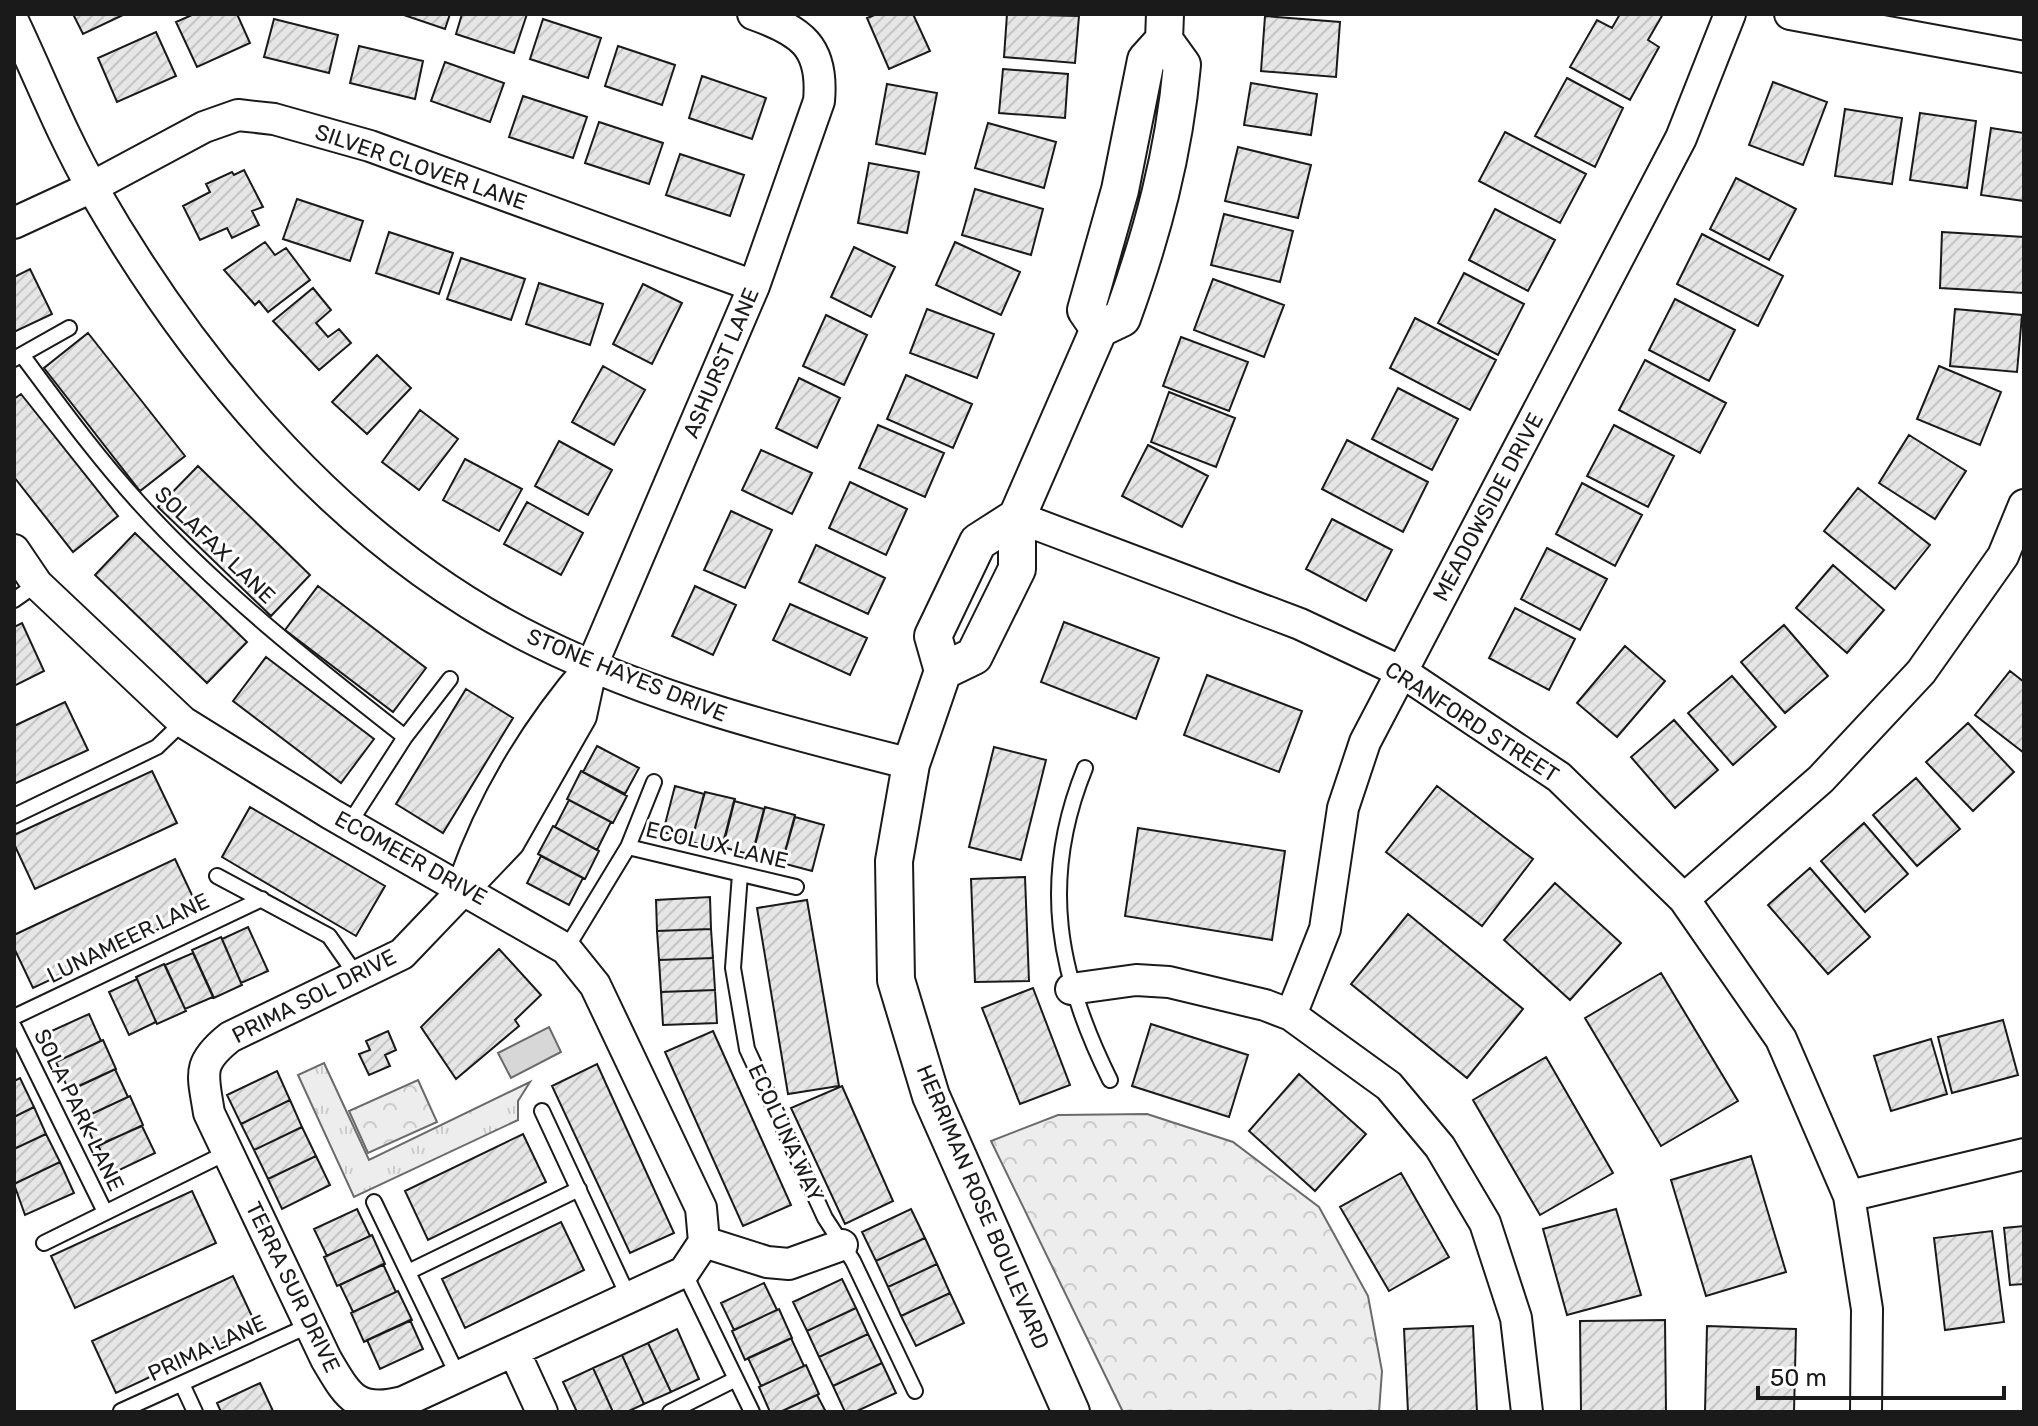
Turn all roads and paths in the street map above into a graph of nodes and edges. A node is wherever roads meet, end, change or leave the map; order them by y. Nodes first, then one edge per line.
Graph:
1 (753, 14) edge
2 (1730, 14) edge
3 (1790, 14) edge
4 (14, 23) edge
5 (1164, 27) edge
6 (2024, 57) edge
7 (92, 187) junction
8 (14, 223) edge
9 (754, 286) junction
10 (69, 328) dead end
11 (18, 357) edge
12 (2024, 505) edge
13 (1017, 517) junction
14 (14, 550) edge
15 (26, 592) edge
16 (592, 665) junction
17 (1402, 672) junction
18 (450, 679) dead end
19 (183, 722) junction
20 (405, 737) junction
21 (911, 764) junction
22 (1085, 768) dead end
23 (654, 782) dead end
24 (14, 816) edge
25 (349, 824) junction
26 (628, 847) junction
27 (740, 874) junction
28 (217, 876) dead end
29 (796, 887) dead end
30 (462, 889) junction
31 (262, 899) junction
32 (1684, 899) junction
33 (566, 949) junction
34 (357, 976) junction
35 (1071, 989) junction
36 (1291, 1015) junction
37 (14, 1017) edge
38 (14, 1027) edge
39 (202, 1069) joint
40 (1110, 1080) dead end
41 (542, 1111) dead end
42 (228, 1152) junction
43 (2024, 1154) edge
44 (579, 1189) junction
45 (1849, 1196) junction
46 (374, 1202) dead end
47 (105, 1212) junction
48 (704, 1242) junction
49 (44, 1243) dead end
50 (842, 1245) junction
51 (408, 1272) junction
52 (684, 1272) junction
53 (629, 1298) junction
54 (310, 1325) junction
55 (514, 1351) junction
56 (458, 1376) junction
57 (736, 1379) junction
58 (182, 1384) junction
59 (915, 1391) dead end
60 (372, 1410) edge
61 (1063, 1410) edge
62 (121, 1411) edge
63 (195, 1412) edge
64 (542, 1412) edge
65 (670, 1412) edge
66 (752, 1412) edge
67 (1527, 1412) edge
68 (1866, 1412) edge

1 - 9 street, ASHURST LANE
2 - 17 street, MEADOWSIDE DRIVE
3 - 6 street
4 - 7 street, STONE HAYES DRIVE
5 - 13 street
7 - 8 street
7 - 9 street, SILVER CLOVER LANE
7 - 16 street, STONE HAYES DRIVE
9 - 16 street, ASHURST LANE
10 - 11 lane
11 - 20 lane, SOLAFAX LANE
12 - 32 street
13 - 17 street, CRANFORD STREET
13 - 21 street, HERRIMAN ROSE BOULEVARD
14 - 15 street, ECOMEER DRIVE
15 - 19 street, ECOMEER DRIVE
16 - 21 street, STONE HAYES DRIVE
16 - 30 street, PRIMA SOL DRIVE
17 - 32 street, CRANFORD STREET
17 - 36 street, MEADOWSIDE DRIVE
18 - 20 lane
19 - 24 lane
19 - 25 street, ECOMEER DRIVE
20 - 25 lane
21 - 61 street, HERRIMAN ROSE BOULEVARD
22 - 35 lane
23 - 26 lane
25 - 30 street, ECOMEER DRIVE
26 - 27 lane, ECOLUX LANE
26 - 33 lane
27 - 29 lane, ECOLUX LANE
27 - 50 lane, ECOLUNA WAY
28 - 31 lane, LUNAMEER LANE
30 - 33 street, ECOMEER DRIVE
30 - 34 street, PRIMA SOL DRIVE
31 - 34 lane, LUNAMEER LANE
31 - 37 lane, LUNAMEER LANE
32 - 45 street, CRANFORD STREET
33 - 48 street, ECOMEER DRIVE
34 - 39 street, PRIMA SOL DRIVE
35 - 36 street
35 - 40 lane
36 - 67 street
38 - 47 lane, SOLA PARK LANE
39 - 42 street, TERRA SUR DRIVE
41 - 44 lane
42 - 47 lane
42 - 54 street, TERRA SUR DRIVE
43 - 45 street
44 - 51 lane
44 - 53 lane
45 - 68 street, CRANFORD STREET
46 - 51 lane
47 - 49 lane
48 - 50 street
48 - 52 street
50 - 59 lane, ECOLUNA WAY
51 - 56 lane
52 - 53 street, TERRA SUR DRIVE
52 - 57 lane
53 - 55 street, TERRA SUR DRIVE
54 - 58 lane, PRIMA LANE
54 - 60 street, TERRA SUR DRIVE
55 - 56 street, TERRA SUR DRIVE
55 - 64 street
56 - 60 street, TERRA SUR DRIVE
57 - 65 lane
57 - 66 lane
58 - 62 lane, PRIMA LANE
58 - 63 lane

